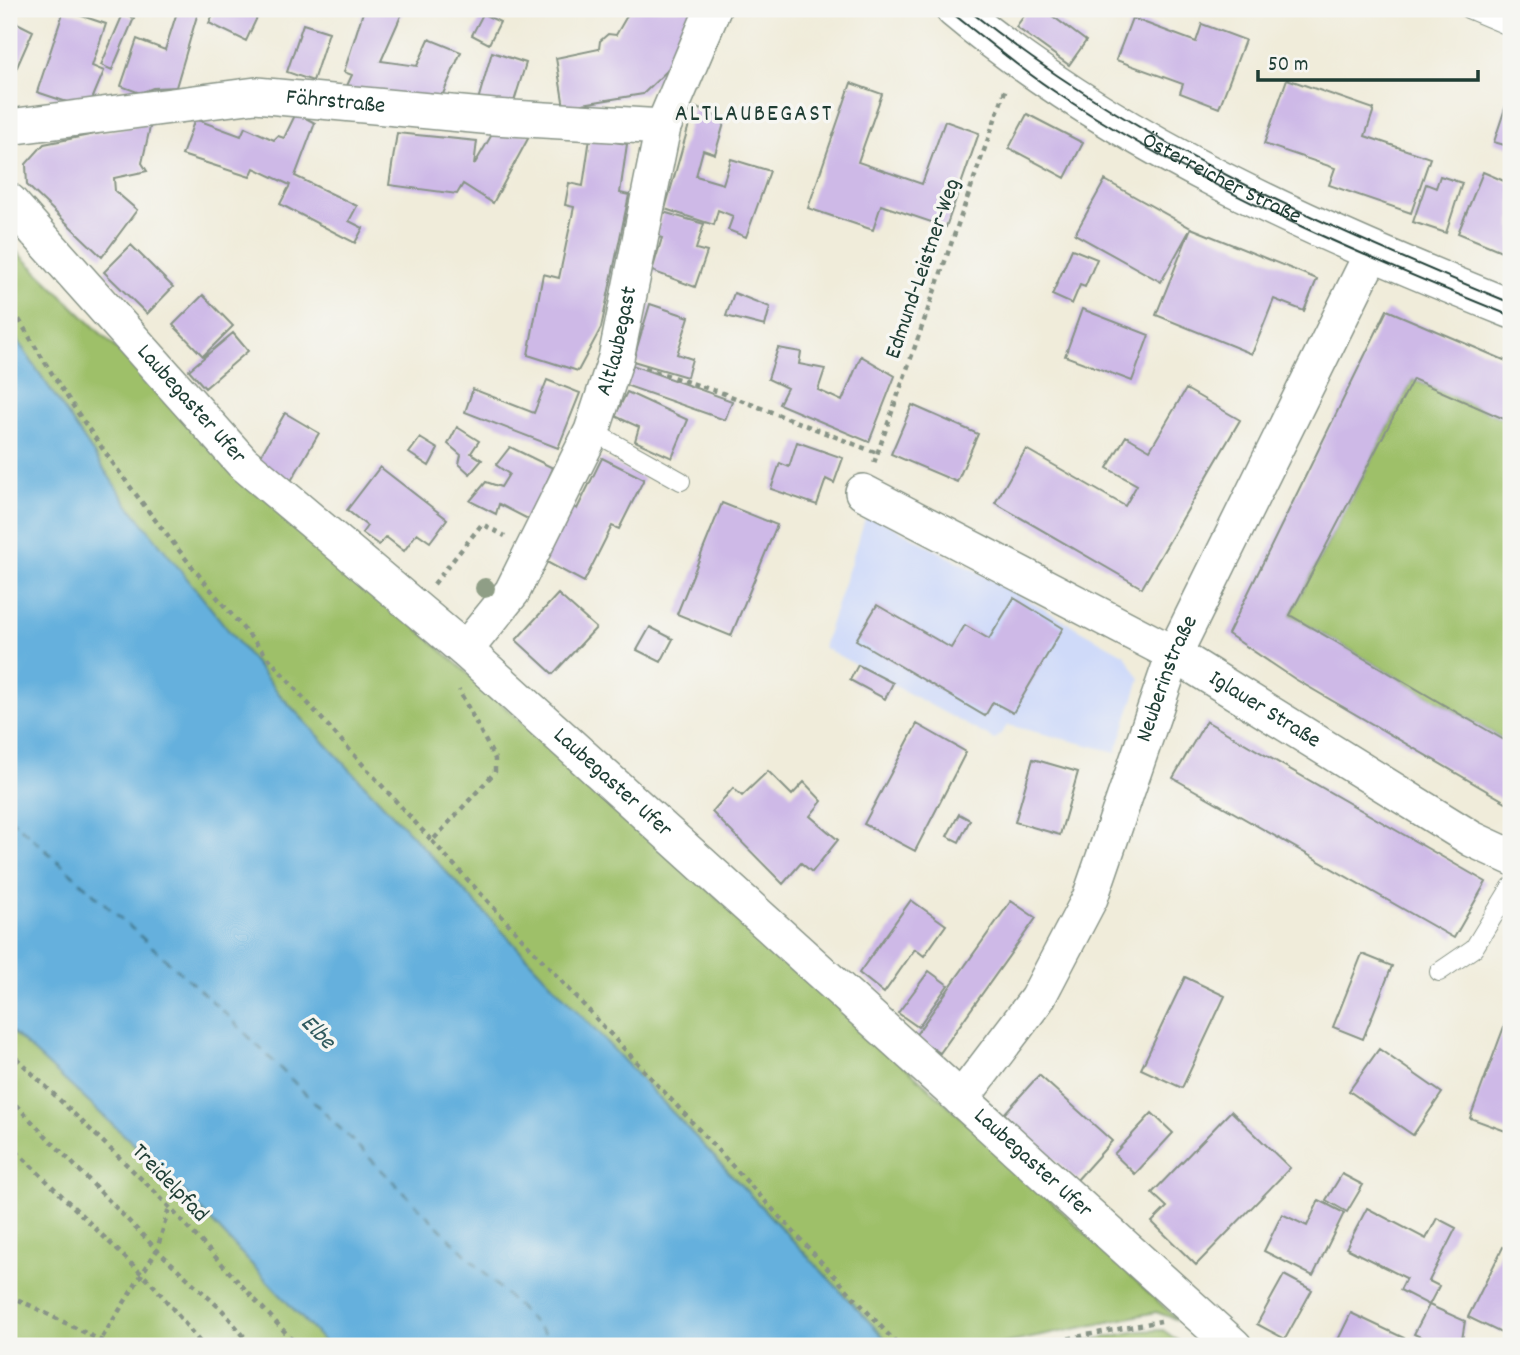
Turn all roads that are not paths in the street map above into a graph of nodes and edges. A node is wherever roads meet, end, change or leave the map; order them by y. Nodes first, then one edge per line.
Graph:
1 (713, 9) edge
2 (954, 9) edge
3 (1468, 9) edge
4 (1511, 27) edge
5 (9, 127) edge
6 (663, 127) junction
7 (9, 201) edge
8 (1372, 253) junction
9 (1511, 309) edge
10 (592, 431) junction
11 (681, 481) dead end
12 (863, 492) road end
13 (1174, 654) junction
14 (459, 664) junction
15 (1511, 857) edge
16 (1511, 887) edge
17 (1439, 972) dead end
18 (961, 1099) junction
19 (1234, 1346) edge

1 - 6 street, Altlaubegast
2 - 8 main road, Österreicher Straße
3 - 4 lane
5 - 6 street, Fährstraße
6 - 10 street, Altlaubegast
7 - 14 street, Laubegaster Ufer
8 - 9 main road, Österreicher Straße
8 - 13 street, Neuberinstraße
10 - 11 lane
10 - 14 street, Altlaubegast
12 - 13 street, Iglauer Straße
13 - 15 street, Iglauer Straße
13 - 18 street, Neuberinstraße
14 - 18 street, Laubegaster Ufer
16 - 17 lane
18 - 19 street, Laubegaster Ufer

